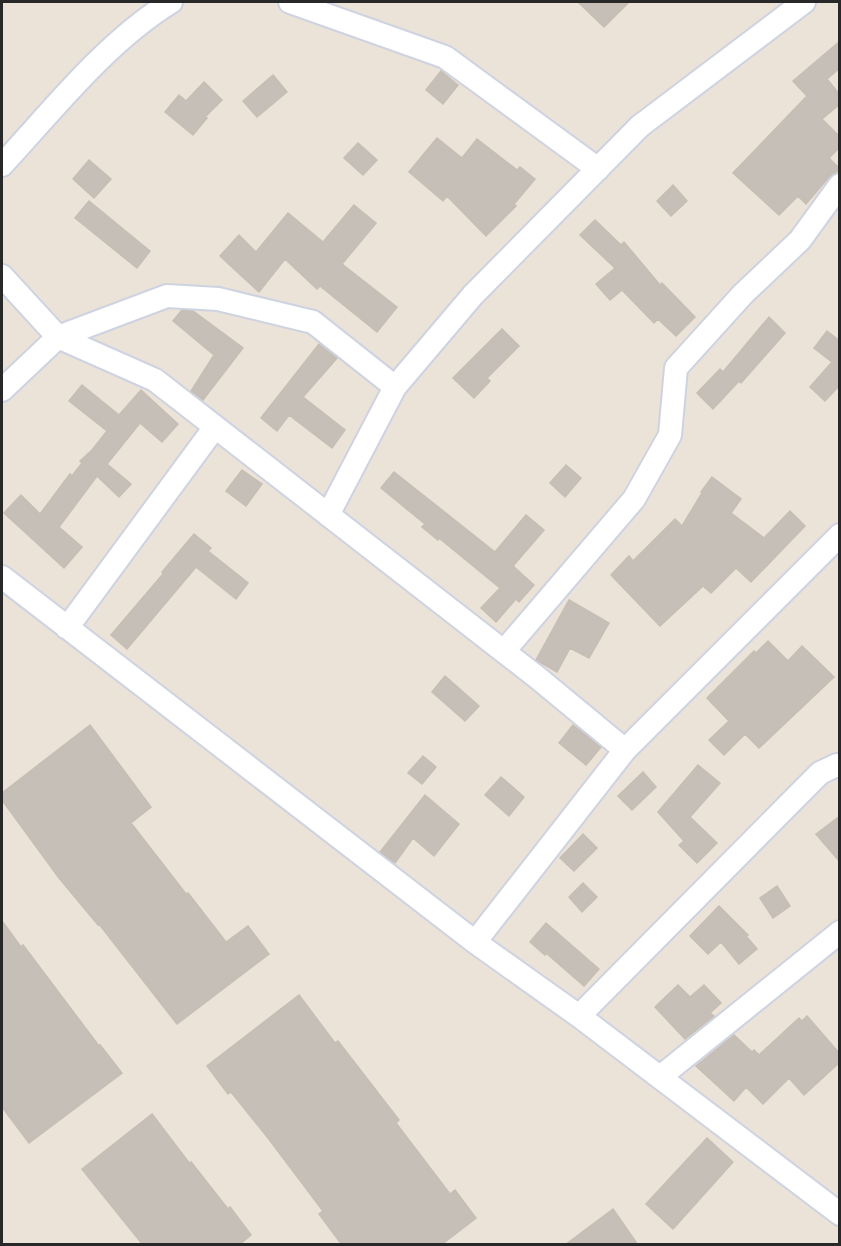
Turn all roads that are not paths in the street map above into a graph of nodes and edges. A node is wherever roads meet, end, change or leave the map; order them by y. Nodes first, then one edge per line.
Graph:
1 (171, 2) edge
2 (290, 2) edge
3 (804, 2) edge
4 (2, 165) edge
5 (598, 169) junction
6 (840, 185) edge
7 (2, 276) edge
8 (58, 337) junction
9 (395, 387) junction
10 (2, 390) edge
11 (215, 427) junction
12 (328, 515) junction
13 (840, 535) edge
14 (2, 577) edge
15 (67, 628) junction
16 (504, 651) junction
17 (625, 750) junction
18 (840, 766) edge
19 (840, 932) edge
20 (475, 942) junction
21 (579, 1016) junction
22 (660, 1077) junction
23 (840, 1214) edge

1 - 4 street
2 - 5 street
3 - 5 street
5 - 9 street
6 - 16 street
7 - 8 street
8 - 9 street
8 - 10 street
8 - 11 street
9 - 12 street
11 - 12 street
11 - 15 street
12 - 16 street
13 - 17 street
14 - 15 street
15 - 20 street
16 - 17 street
17 - 20 street
18 - 21 street
19 - 22 street
20 - 21 street
21 - 22 street
22 - 23 street

